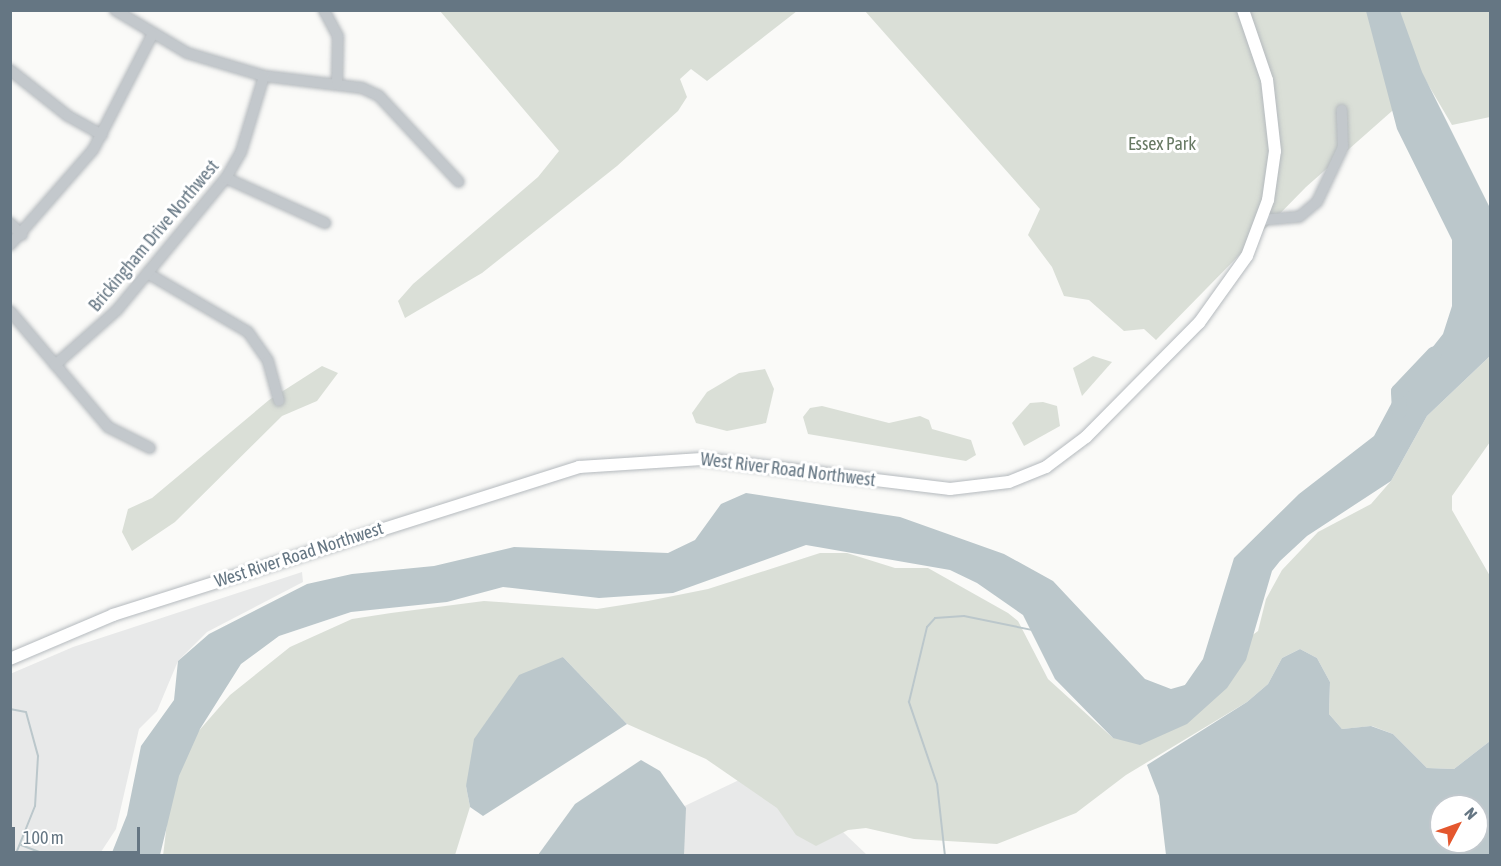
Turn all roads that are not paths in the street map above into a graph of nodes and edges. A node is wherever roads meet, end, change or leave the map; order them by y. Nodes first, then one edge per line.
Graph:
1 (115, 10) edge
2 (324, 10) edge
3 (1243, 10) edge
4 (152, 35) junction
5 (10, 70) edge
6 (264, 76) junction
7 (338, 84) junction
8 (1342, 110) dead end
9 (102, 135) junction
10 (226, 178) junction
11 (459, 182) dead end
12 (1262, 220) junction
13 (10, 223) edge
14 (325, 223) dead end
15 (22, 235) junction
16 (10, 245) edge
17 (147, 273) junction
18 (10, 311) edge
19 (55, 365) junction
20 (279, 401) dead end
21 (150, 448) dead end
22 (10, 659) edge

1 - 4 street
2 - 7 street
3 - 12 main road, West River Road Northwest
4 - 6 street
4 - 9 street
5 - 9 street
6 - 7 street
6 - 10 street, Brickingham Drive Northwest
7 - 11 street
8 - 12 street
9 - 15 street
10 - 14 street
10 - 17 street, Brickingham Drive Northwest
12 - 22 main road, West River Road Northwest
13 - 15 street
15 - 16 street
17 - 19 street, Brickingham Drive Northwest
17 - 20 street
18 - 19 street
19 - 21 street

